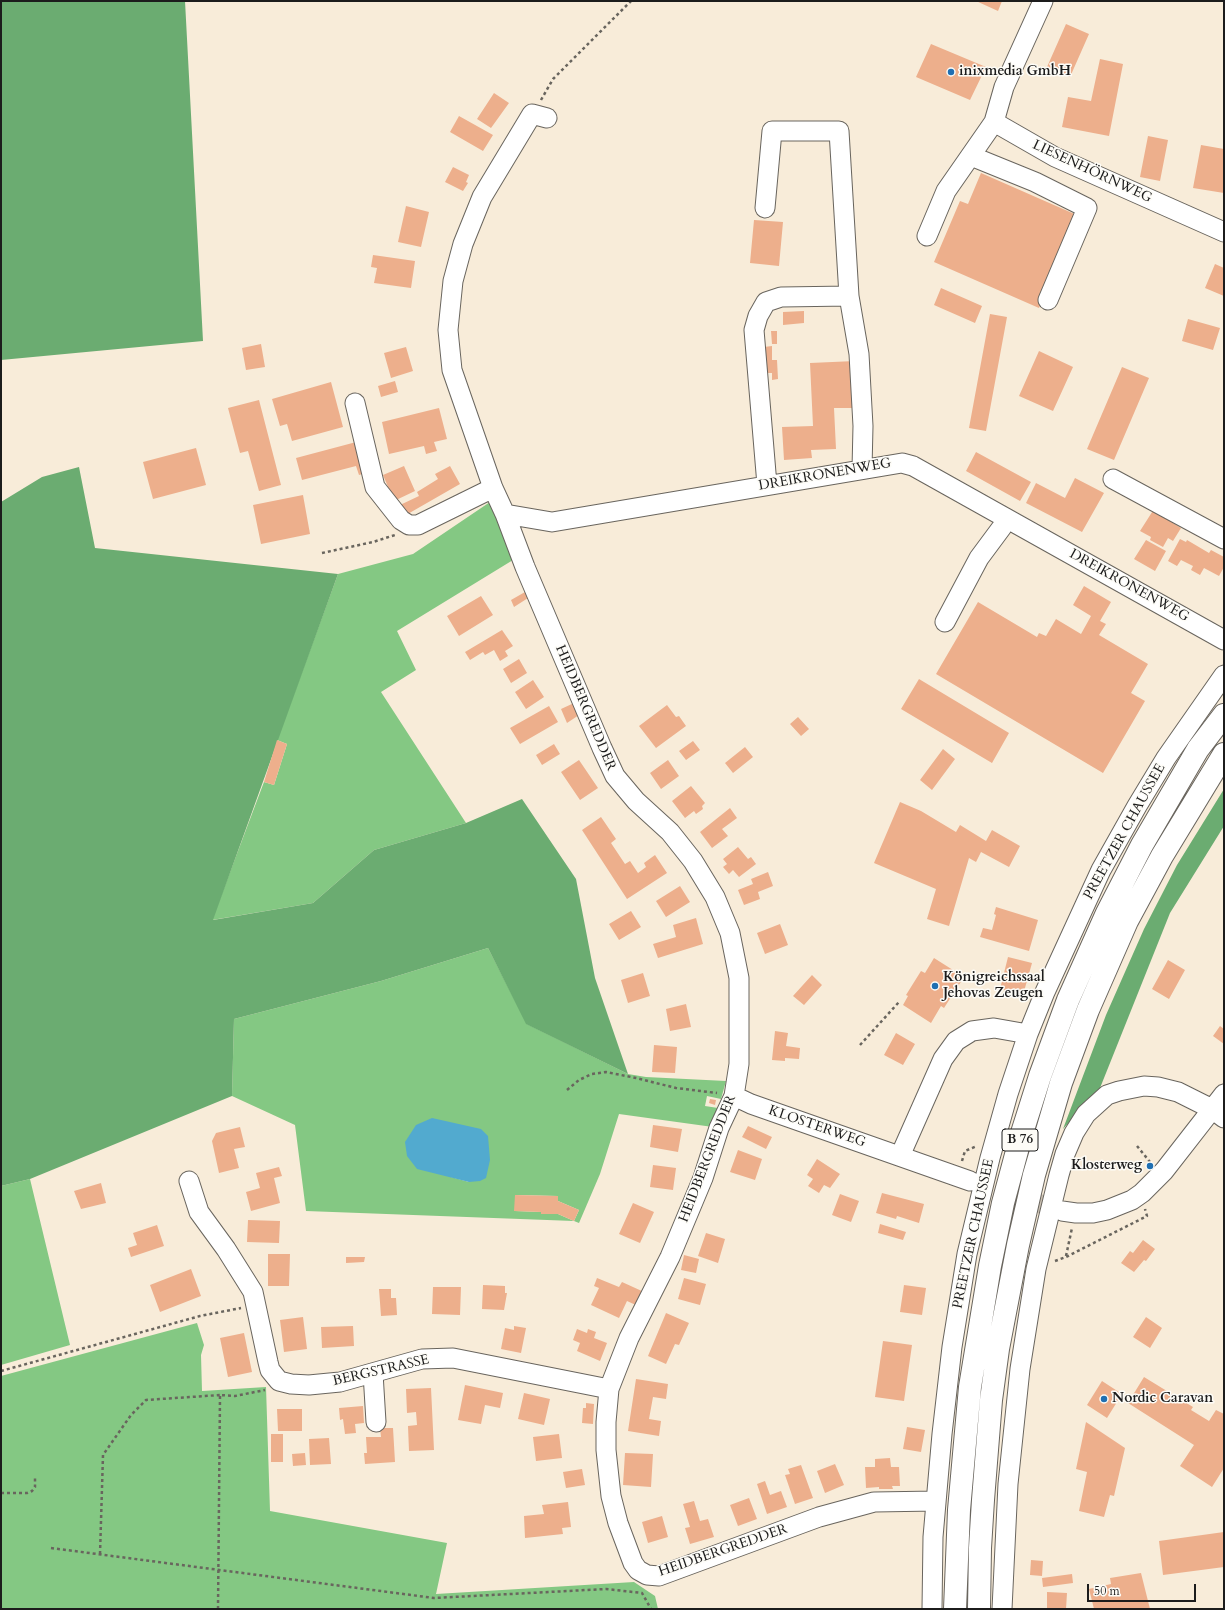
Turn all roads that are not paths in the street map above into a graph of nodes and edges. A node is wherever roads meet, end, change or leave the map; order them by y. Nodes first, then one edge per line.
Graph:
1 (1043, 1) edge
2 (539, 116) road end
3 (994, 122) junction
4 (971, 156) junction
5 (765, 208) dead end
6 (1224, 232) edge
7 (927, 236) dead end
8 (849, 296) junction
9 (1048, 300) dead end
10 (355, 403) dead end
11 (862, 469) junction
12 (1113, 479) dead end
13 (767, 485) junction
14 (493, 488) junction
15 (505, 514) junction
16 (1006, 518) junction
17 (1224, 539) edge
18 (945, 622) dead end
19 (1224, 640) edge
20 (1224, 675) edge
21 (1224, 715) edge
22 (1224, 754) edge
23 (1028, 1034) junction
24 (1224, 1094) edge
25 (734, 1096) junction
26 (1218, 1114) edge
27 (900, 1156) junction
28 (963, 1179) tunnel mouth
29 (189, 1180) dead end
30 (1069, 1212) tunnel mouth
31 (373, 1373) junction
32 (609, 1389) junction
33 (376, 1422) dead end
34 (936, 1501) junction
35 (932, 1609) edge
36 (956, 1609) edge
37 (979, 1609) edge
38 (1002, 1609) edge

1 - 3 street
2 - 14 street, HEIDBERGREDDER
3 - 4 street
3 - 6 street, LIESENHÖRNWEG
4 - 7 street
4 - 9 street
5 - 8 street
8 - 11 street
8 - 13 street
10 - 14 street
11 - 13 street, DREIKRONENWEG
11 - 16 street, DREIKRONENWEG
12 - 17 street
13 - 15 street, DREIKRONENWEG
14 - 15 street, HEIDBERGREDDER
15 - 25 street, HEIDBERGREDDER
16 - 18 street
16 - 19 street, DREIKRONENWEG
20 - 23 street, PREETZER CHAUSSEE
21 - 36 highway, PREETZER CHAUSSEE / B 76
22 - 37 highway, B 76
23 - 27 street
23 - 34 street, PREETZER CHAUSSEE
24 - 26 street
25 - 27 street, KLOSTERWEG
25 - 32 street, HEIDBERGREDDER
26 - 30 street
26 - 38 street
27 - 28 street, KLOSTERWEG
29 - 31 street, BERGSTRASSE
31 - 32 street, BERGSTRASSE
31 - 33 street
32 - 34 street, HEIDBERGREDDER
34 - 35 street, PREETZER CHAUSSEE

